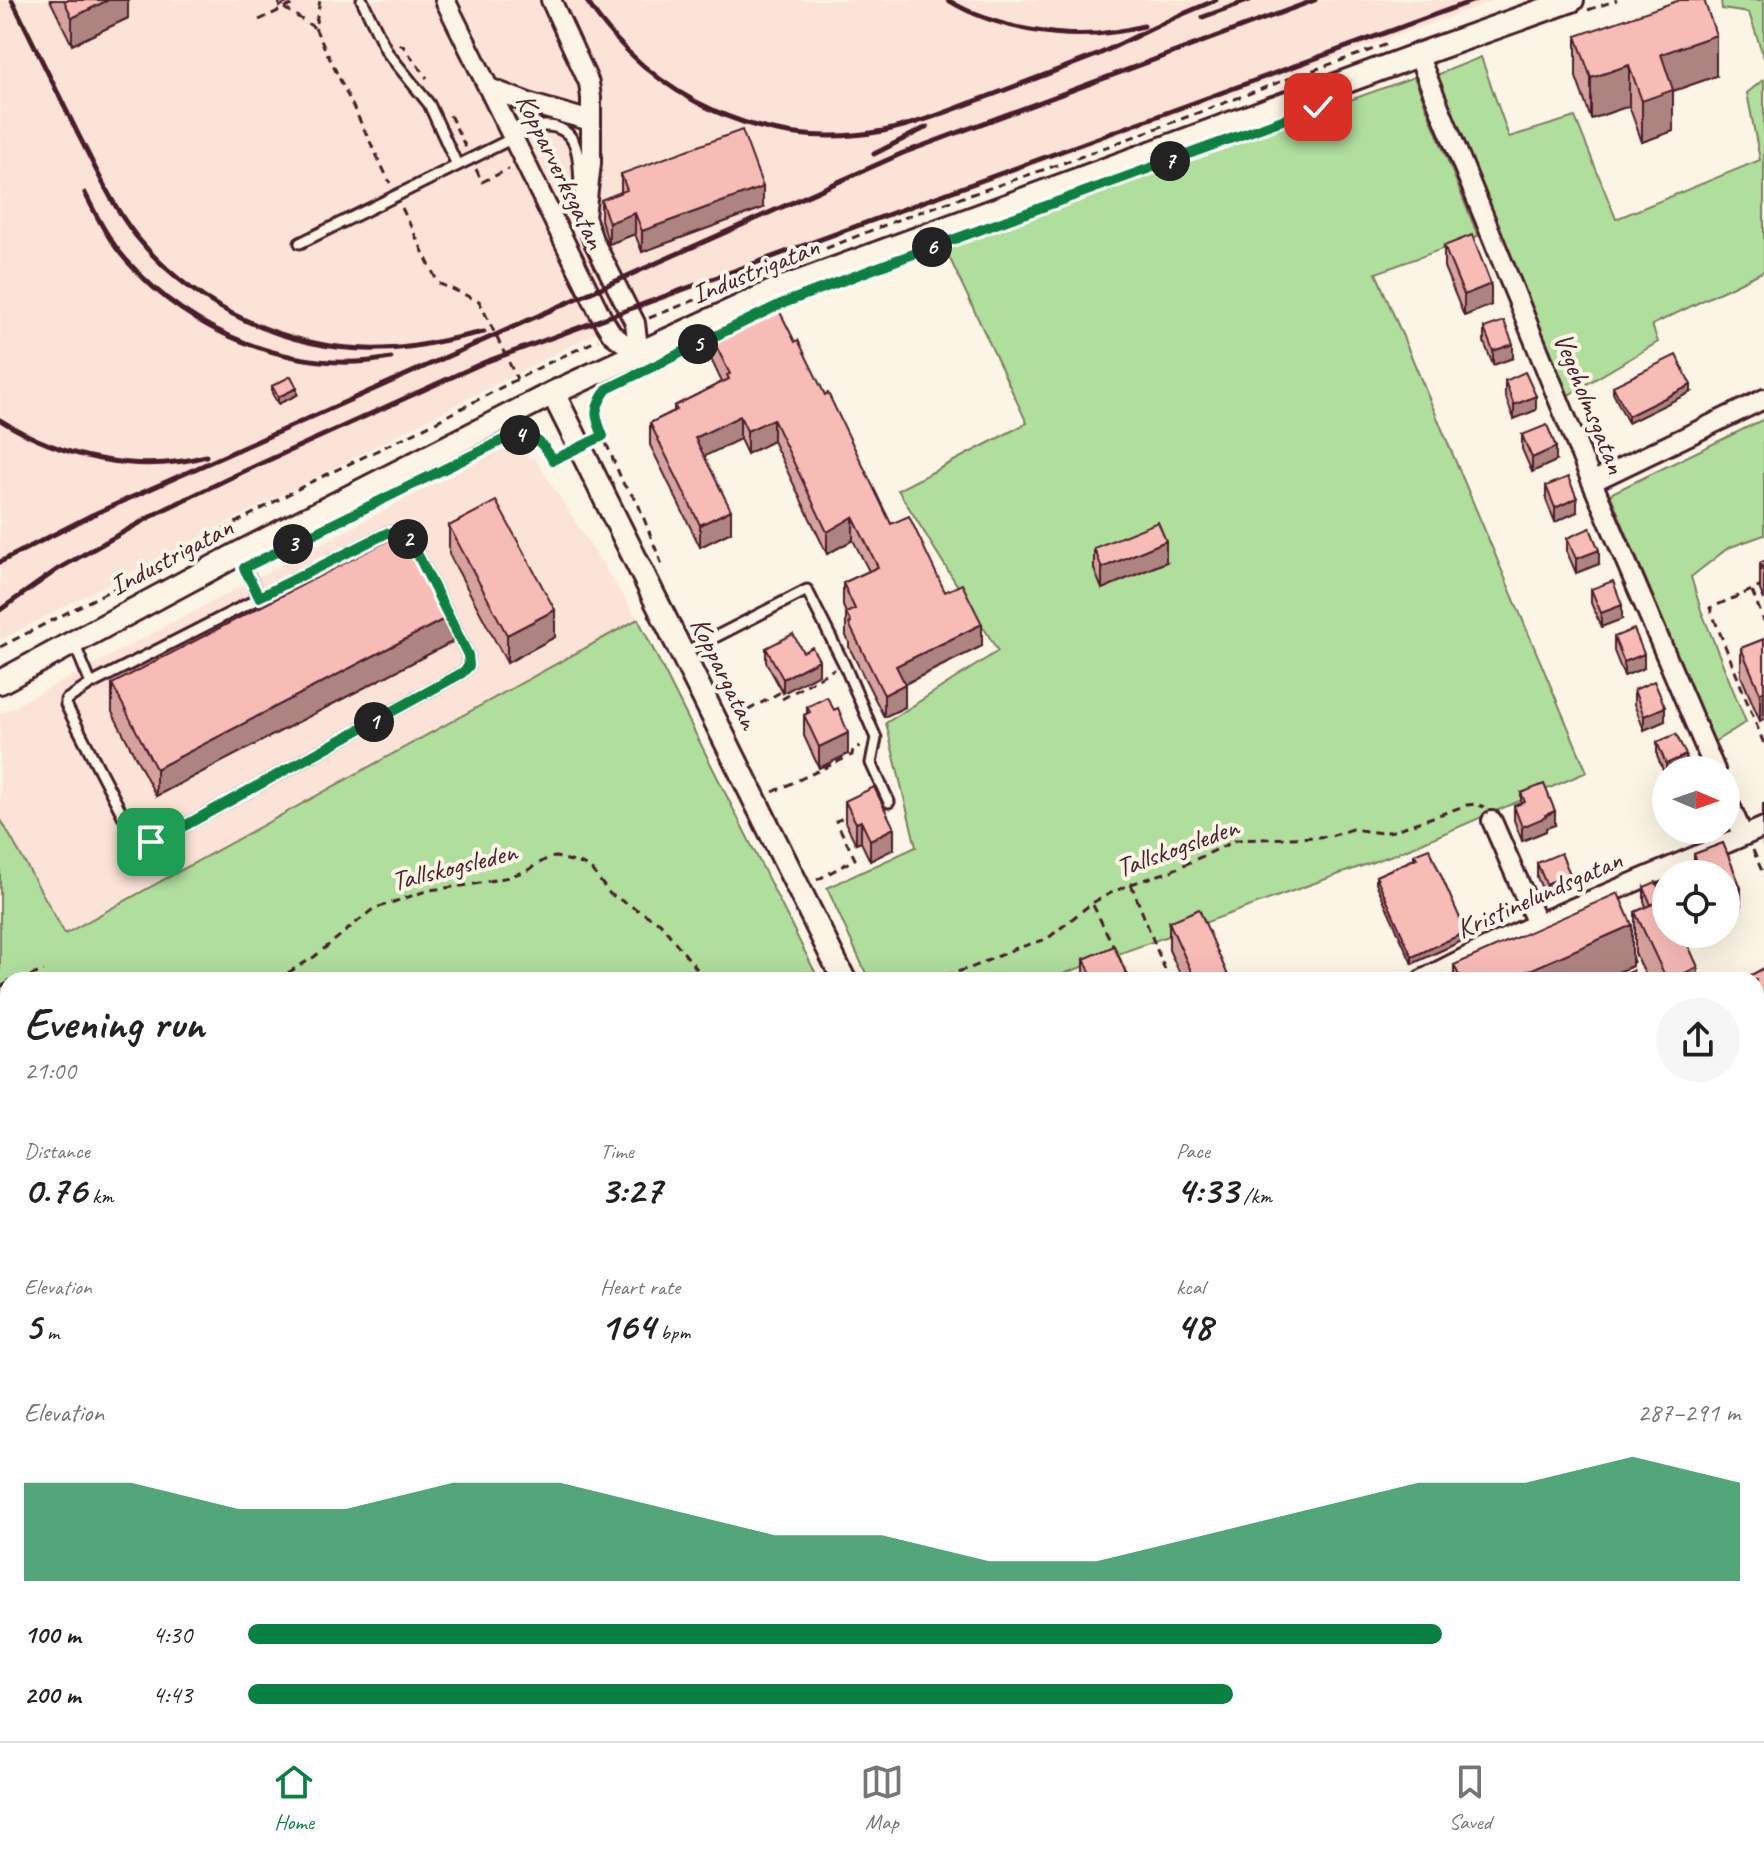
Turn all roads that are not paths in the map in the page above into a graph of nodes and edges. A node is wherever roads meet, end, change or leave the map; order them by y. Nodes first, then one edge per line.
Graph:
1 (362, 0) edge
2 (445, 0) edge
3 (551, 0) edge
4 (1579, 5) edge
5 (1418, 55) junction
6 (489, 88) junction
7 (591, 121) junction
8 (513, 138) junction
9 (457, 165) junction
10 (585, 217) junction
11 (300, 243) dead end
12 (639, 355) junction
13 (553, 393) junction
14 (1764, 399) edge
15 (1592, 482) junction
16 (238, 554) junction
17 (259, 597) junction
18 (74, 642) junction
19 (682, 654) junction
20 (0, 682) edge
21 (91, 684) junction
22 (1709, 756) edge
23 (889, 802) dead end
24 (1492, 821) road end
25 (1751, 833) edge
26 (1537, 924) junction
27 (840, 972) edge
28 (1437, 972) edge

1 - 9 lane
2 - 6 street, Kopparverksgatan
3 - 7 street
4 - 5 street, Industrigatan
5 - 12 street, Industrigatan
5 - 15 street, Vegeholmsgatan
6 - 7 street
6 - 8 street, Kopparverksgatan
7 - 10 street
8 - 9 lane
8 - 10 lane
8 - 12 street, Kopparverksgatan
9 - 11 lane
10 - 12 street
12 - 13 street, Industrigatan
13 - 16 street, Industrigatan
13 - 19 street, Koppargatan
14 - 15 street
15 - 22 street, Vegeholmsgatan
16 - 17 lane
16 - 18 street, Industrigatan
17 - 21 lane
17 - 21 lane
18 - 20 street, Industrigatan
18 - 21 lane
19 - 23 lane
19 - 27 street, Koppargatan
24 - 26 street
25 - 26 street, Kristinelundsgatan
26 - 28 street, Kristinelundsgatan

